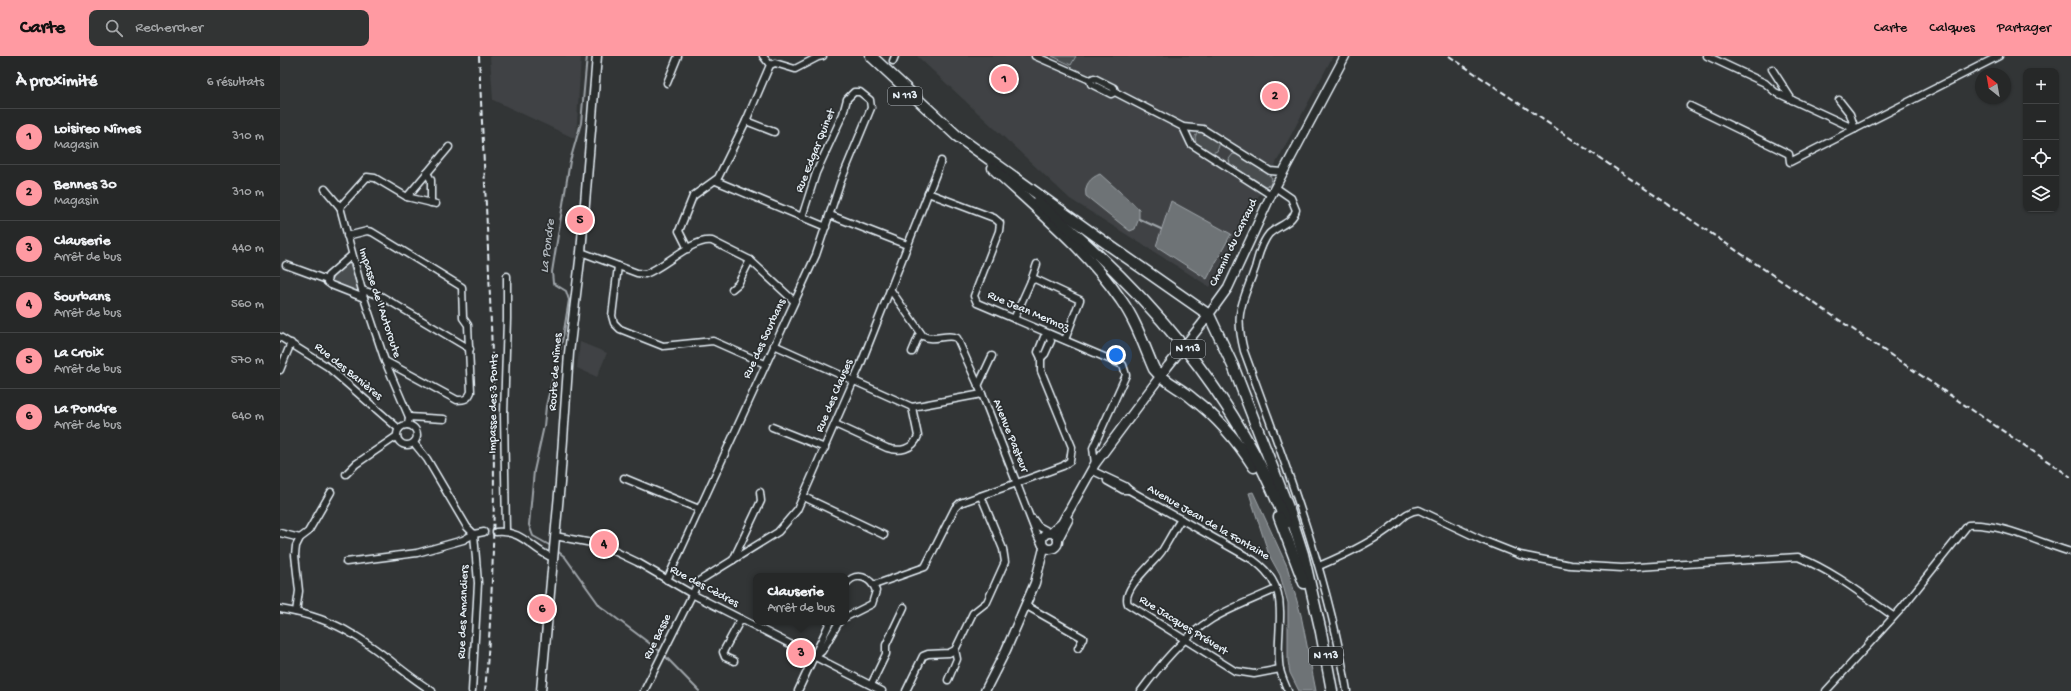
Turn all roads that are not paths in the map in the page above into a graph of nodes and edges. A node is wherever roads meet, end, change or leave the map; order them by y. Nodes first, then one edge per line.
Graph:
1 (596, 56) edge
2 (678, 56) edge
3 (763, 56) edge
4 (823, 56) edge
5 (863, 56) edge
6 (870, 56) edge
7 (1035, 56) edge
8 (1345, 56) edge
9 (1708, 56) edge
10 (1999, 56) edge
11 (770, 65) junction
12 (1772, 69) dead end
13 (667, 83) dead end
14 (1839, 100) dead end
15 (1793, 101) junction
16 (871, 103) joint
17 (1690, 106) dead end
18 (746, 121) junction
19 (1184, 127) junction
20 (1855, 129) junction
21 (951, 131) junction
22 (774, 132) dead end
23 (966, 142) junction
24 (449, 147) dead end
25 (941, 161) dead end
26 (1282, 172) junction
27 (427, 173) junction
28 (716, 181) junction
29 (1275, 187) junction
30 (325, 189) dead end
31 (928, 194) junction
32 (1271, 194) junction
33 (407, 197) junction
34 (340, 207) junction
35 (830, 215) junction
36 (802, 217) junction
37 (826, 226) junction
38 (346, 236) junction
39 (907, 244) junction
40 (688, 249) junction
41 (581, 252) junction
42 (352, 255) junction
43 (750, 260) junction
44 (1037, 264) dead end
45 (286, 265) dead end
46 (618, 266) junction
47 (506, 276) dead end
48 (327, 280) junction
49 (1031, 281) junction
50 (732, 289) dead end
51 (890, 289) junction
52 (362, 290) junction
53 (364, 298) junction
54 (794, 301) junction
55 (1209, 315) junction
56 (1014, 319) junction
57 (920, 333) junction
58 (1049, 335) junction
59 (280, 337) edge
60 (1065, 340) junction
61 (291, 343) junction
62 (774, 345) junction
63 (470, 349) junction
64 (912, 352) dead end
65 (992, 356) dead end
66 (386, 361) junction
67 (765, 364) junction
68 (280, 370) edge
69 (1160, 376) junction
70 (854, 381) junction
71 (978, 386) junction
72 (982, 394) junction
73 (912, 406) junction
74 (409, 417) junction
75 (444, 419) dead end
76 (836, 424) junction
77 (408, 425) junction
78 (772, 427) dead end
79 (398, 433) junction
80 (414, 443) junction
81 (825, 448) junction
82 (1093, 467) junction
83 (346, 474) dead end
84 (624, 478) dead end
85 (1017, 483) junction
86 (1083, 485) junction
87 (331, 492) dead end
88 (760, 492) dead end
89 (981, 496) junction
90 (804, 497) junction
91 (699, 509) junction
92 (1029, 513) junction
93 (1181, 520) junction
94 (1051, 531) junction
95 (484, 532) tunnel mouth
96 (496, 532) tunnel mouth
97 (506, 532) junction
98 (280, 533) edge
99 (474, 534) junction
100 (884, 535) dead end
101 (554, 536) junction
102 (300, 538) junction
103 (1058, 539) junction
104 (1043, 546) junction
105 (1054, 548) junction
106 (2071, 552) edge
107 (552, 558) junction
108 (734, 560) junction
109 (346, 562) dead end
110 (1319, 566) junction
111 (667, 580) junction
112 (849, 581) edge
113 (1035, 583) junction
114 (874, 585) junction
115 (1276, 589) junction
116 (692, 594) junction
117 (1025, 605) junction
118 (904, 608) dead end
119 (280, 609) edge
120 (296, 612) junction
121 (849, 615) edge
122 (1893, 616) junction
123 (741, 619) junction
124 (1319, 622) junction
125 (828, 625) edge
126 (837, 625) edge
127 (1185, 641) junction
128 (1078, 648) dead end
129 (955, 650) junction
130 (815, 657) junction
131 (734, 661) dead end
132 (1280, 669) junction
133 (948, 680) dead end
134 (870, 685) junction
135 (432, 691) edge
136 (472, 691) edge
137 (541, 691) edge
138 (644, 691) edge
139 (798, 691) edge
140 (865, 691) edge
141 (882, 691) edge
142 (906, 691) edge
143 (985, 691) edge
144 (1141, 691) edge
145 (1288, 691) edge
146 (1332, 691) edge
147 (1347, 691) edge
148 (1826, 691) edge

1 - 41 street, Route de Nîmes
2 - 13 street
3 - 11 street
4 - 11 street
5 - 21 main road, N 113
6 - 21 main road, N 113
7 - 19 street
8 - 26 street, Chemin du Carraud
9 - 15 street
10 - 20 street
11 - 18 street
12 - 15 street
14 - 20 street
15 - 20 street
16 - 35 street, Rue des Sourbans
16 - 36 street, Rue Edgar Quinet
17 - 20 street
18 - 22 street
18 - 28 street
19 - 26 street
19 - 32 street
21 - 23 main road, N 113
23 - 55 main road
23 - 69 main road
23 - 124 main road, N 113
24 - 27 street
25 - 31 street, Rue des Clauses
26 - 29 street, Chemin du Carraud
27 - 33 street
27 - 33 street
28 - 36 street
28 - 40 street
29 - 32 street, Chemin du Carraud
29 - 110 street
30 - 34 street, Impasse de l'Autoroute
31 - 39 street, Rue des Clauses
31 - 56 street, Rue Jean Mermoz
32 - 55 street, Chemin du Carraud
33 - 34 street
34 - 38 street, Impasse de l'Autoroute
35 - 37 street, Rue des Sourbans
35 - 39 street
36 - 37 street
37 - 54 street, Rue des Sourbans
38 - 42 street, Impasse de l'Autoroute
38 - 63 street
39 - 51 street, Rue des Clauses
40 - 43 street
40 - 46 street
41 - 46 street
41 - 101 street, Route de Nîmes
42 - 48 street
42 - 52 street, Impasse de l'Autoroute
43 - 50 street
43 - 54 street
44 - 49 street
45 - 48 street
46 - 67 street
47 - 97 street, Impasse des 3 Ponts
48 - 53 street
49 - 56 street
49 - 60 street
51 - 57 street
51 - 70 street, Rue des Clauses
52 - 53 street, Impasse de l'Autoroute
52 - 63 street
53 - 66 street, Impasse de l'Autoroute
54 - 62 street, Rue des Sourbans
55 - 69 street, Chemin du Carraud, bridge
55 - 124 main road
56 - 58 street, Rue Jean Mermoz
57 - 64 street
57 - 71 street
58 - 60 street, Rue Jean Mermoz
58 - 85 street
59 - 61 street, Rue des Banières
60 - 82 street, Rue Jean Mermoz
61 - 68 street
61 - 79 street, Rue des Banières
62 - 67 street, Rue des Sourbans
62 - 70 street
63 - 66 street
65 - 71 street
66 - 74 street, Impasse de l'Autoroute
67 - 91 street, Rue des Sourbans
69 - 82 street, Chemin du Carraud
69 - 124 main road
70 - 73 street
70 - 76 street, Rue des Clauses
71 - 72 street
72 - 73 street, Avenue Pasteur
72 - 85 street, Avenue Pasteur
73 - 76 street
74 - 75 street
74 - 77 street, Impasse de l'Autoroute
76 - 81 street, Rue des Clauses
77 - 79 street
77 - 80 street
78 - 81 street
79 - 80 street
79 - 83 street
80 - 99 street
81 - 90 street, Rue des Clauses
82 - 86 street, Chemin du Carraud
82 - 93 street, Avenue Jean de la Fontaine
84 - 91 street
85 - 89 street
85 - 92 street, Avenue Pasteur
86 - 94 street, Chemin du Carraud
86 - 103 street, Chemin du Carraud
87 - 102 street
88 - 108 street
89 - 114 street
89 - 129 street
90 - 100 street
90 - 108 street, Rue des Clauses
91 - 111 street, Rue des Sourbans
92 - 94 street, Avenue Pasteur
92 - 104 street, Avenue Pasteur
93 - 115 street, Avenue Jean de la Fontaine
93 - 127 street, Rue Jacques Prévert
94 - 103 street
94 - 104 street, Chemin du Carraud
95 - 99 street
96 - 97 street
97 - 107 street
98 - 102 street
99 - 109 street
99 - 136 street, Rue des Amandiers
101 - 107 street, Route de Nîmes
101 - 111 street, Rue des Cèdres
102 - 120 street
103 - 105 street, Chemin du Carraud
104 - 105 street
104 - 113 street, Chemin du Carraud
105 - 113 street, Chemin du Carraud
106 - 122 street
107 - 137 street, Route de Nîmes
108 - 116 street, Rue des Clauses
110 - 122 street
110 - 147 street
111 - 116 street, Rue des Cèdres
112 - 114 street
113 - 117 street, Chemin du Carraud
114 - 121 street
115 - 127 street
115 - 132 street, Avenue Jean de la Fontaine
116 - 123 street, Rue des Cèdres
116 - 138 street, Rue Basse
117 - 128 street
117 - 143 street, Chemin du Carraud
118 - 134 street
119 - 120 street
120 - 135 street
122 - 148 street
123 - 130 street, Rue des Cèdres
123 - 131 street
124 - 146 main road, N 113
125 - 130 street
126 - 130 street
127 - 132 street, Rue Jacques Prévert
127 - 144 street
129 - 133 street
129 - 142 street
130 - 134 street, Rue des Cèdres
130 - 139 street
132 - 145 street, Avenue Jean de la Fontaine
134 - 140 street
134 - 141 street, Rue des Cèdres

